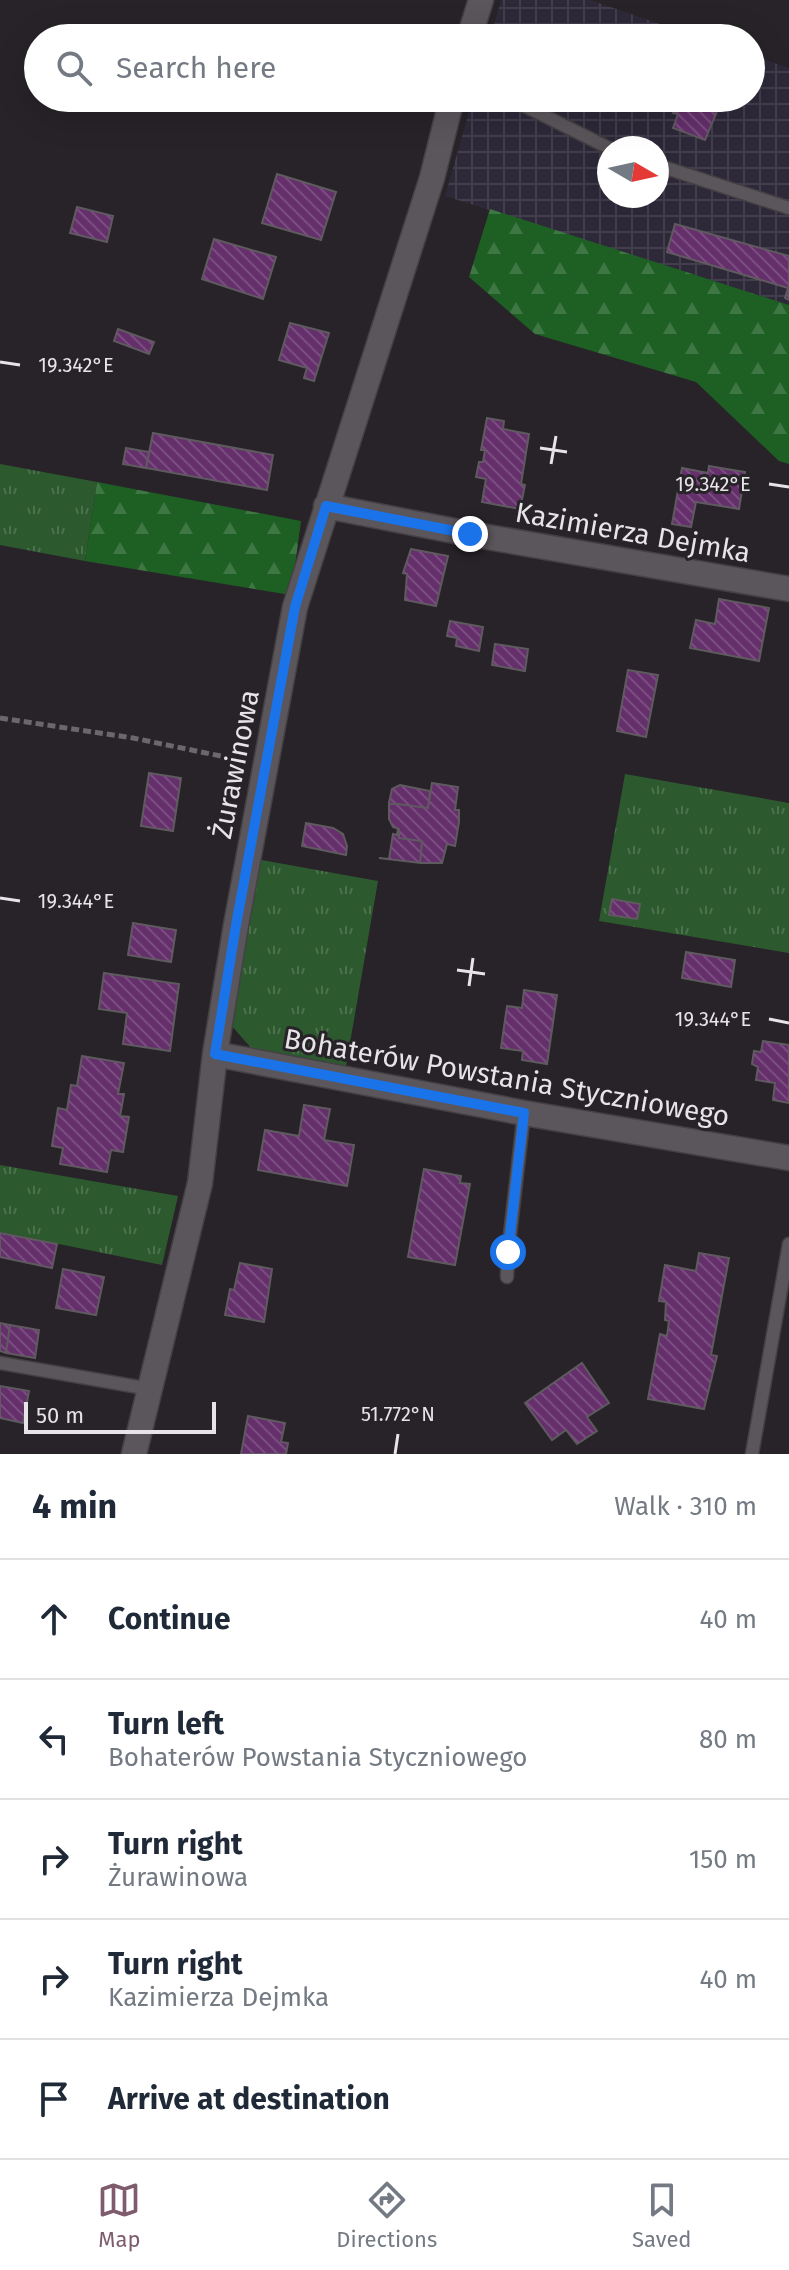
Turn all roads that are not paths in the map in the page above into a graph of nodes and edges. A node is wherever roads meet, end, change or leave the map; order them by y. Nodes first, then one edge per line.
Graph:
1 (481, 0) edge
2 (473, 24) edge
3 (448, 112) edge
4 (537, 112) edge
5 (597, 142) edge
6 (669, 169) edge
7 (789, 208) edge
8 (326, 506) junction
9 (789, 589) edge
10 (215, 1054) junction
11 (524, 1113) junction
12 (789, 1158) edge
13 (789, 1244) edge
14 (507, 1277) dead end
15 (0, 1363) edge
16 (150, 1389) junction
17 (134, 1454) edge
18 (752, 1454) edge

1 - 2 street
3 - 8 street, Żurawinowa
4 - 5 lane
6 - 7 lane
8 - 9 street, Kazimierza Dejmka
8 - 10 street, Żurawinowa
10 - 11 street, Bohaterów Powstania Styczniowego
10 - 16 street, Żurawinowa
11 - 12 street, Bohaterów Powstania Styczniowego
11 - 14 lane
13 - 18 lane
15 - 16 lane
16 - 17 street, Żurawinowa

